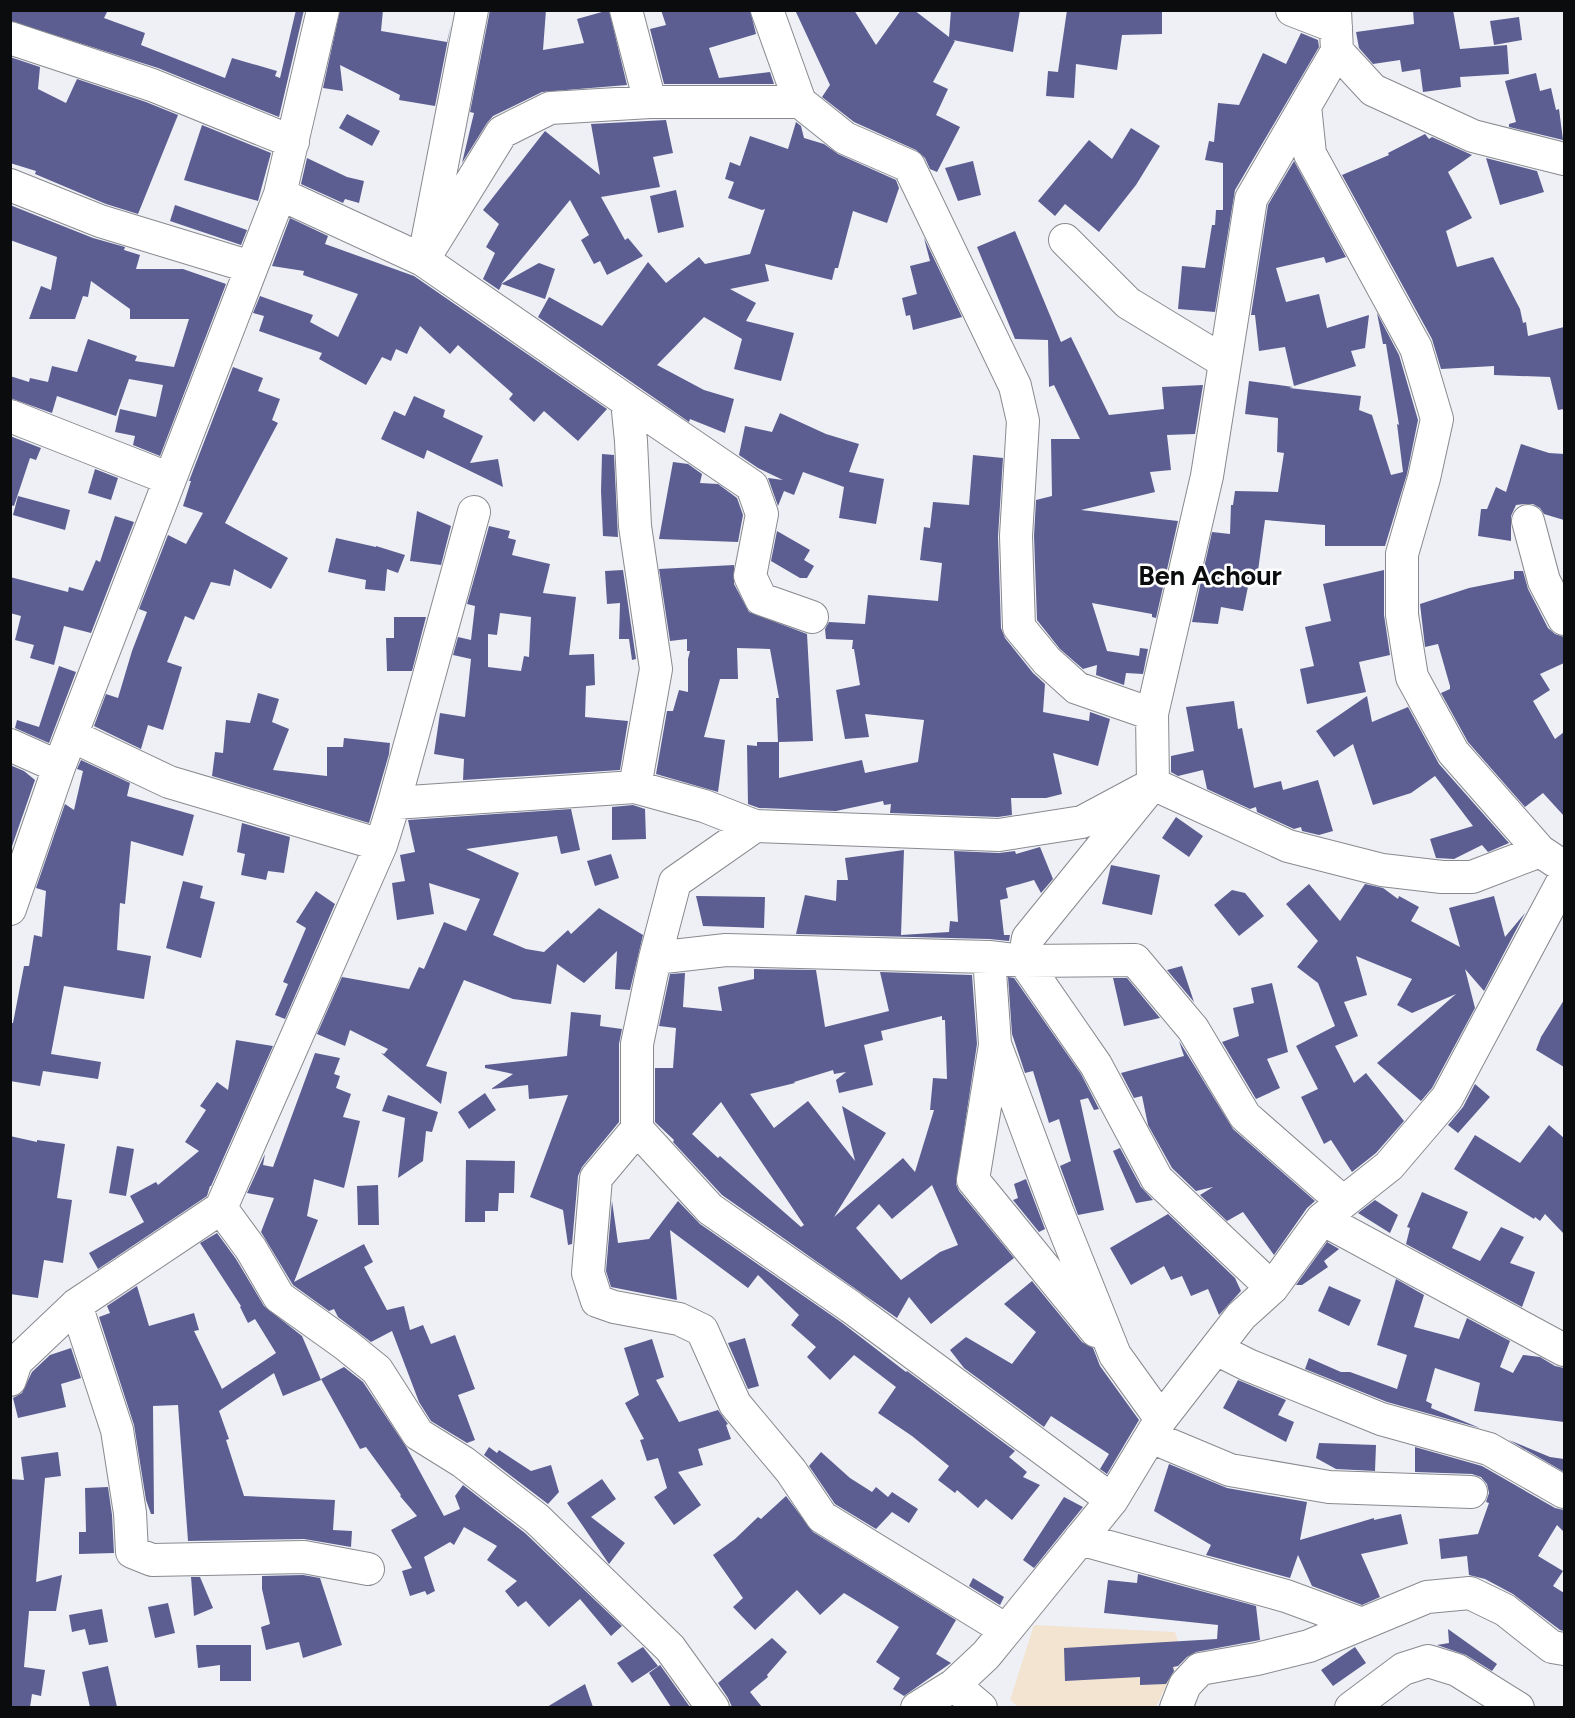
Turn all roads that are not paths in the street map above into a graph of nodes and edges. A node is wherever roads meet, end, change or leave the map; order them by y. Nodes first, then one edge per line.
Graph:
1 (323, 10) edge
2 (472, 10) edge
3 (626, 10) edge
4 (768, 10) edge
5 (1292, 10) edge
6 (1336, 29) edge
7 (10, 38) edge
8 (650, 102) junction
9 (800, 102) junction
10 (1305, 106) junction
11 (293, 142) junction
12 (1564, 159) edge
13 (10, 185) edge
14 (280, 194) junction
15 (1065, 240) dead end
16 (423, 260) junction
17 (251, 267) junction
18 (1225, 362) junction
19 (627, 401) junction
20 (10, 416) edge
21 (170, 479) junction
22 (474, 512) dead end
23 (1528, 521) dead end
24 (812, 617) dead end
25 (1564, 619) edge
26 (1152, 714) junction
27 (72, 736) junction
28 (10, 745) edge
29 (59, 767) junction
30 (1153, 784) junction
31 (635, 787) junction
32 (394, 803) junction
33 (755, 826) junction
34 (381, 845) junction
35 (1552, 859) edge
36 (1564, 879) edge
37 (10, 909) edge
38 (989, 957) junction
39 (655, 958) junction
40 (1024, 962) junction
41 (995, 1044) junction
42 (637, 1129) junction
43 (221, 1208) junction
44 (1332, 1211) junction
45 (1272, 1288) junction
46 (76, 1305) junction
47 (1216, 1349) junction
48 (1564, 1350) edge
49 (1115, 1355) junction
50 (10, 1380) edge
51 (1156, 1428) junction
52 (1471, 1492) dead end
53 (1564, 1492) edge
54 (1112, 1500) junction
55 (1080, 1539) junction
56 (368, 1569) dead end
57 (1286, 1596) junction
58 (1362, 1624) junction
59 (1006, 1630) junction
60 (1564, 1649) edge
61 (1257, 1659) junction
62 (954, 1685) junction
63 (713, 1707) edge
64 (917, 1707) edge
65 (981, 1707) edge
66 (1176, 1707) edge
67 (1351, 1707) edge
68 (1518, 1707) edge

1 - 11 street
2 - 16 street
3 - 8 street
4 - 9 street
5 - 6 street
6 - 10 street
6 - 12 street
7 - 11 street
8 - 9 street
8 - 16 street
9 - 26 street
10 - 18 street
10 - 35 street
11 - 14 street
13 - 17 street
14 - 16 street
14 - 17 street
15 - 18 street
16 - 19 street
17 - 21 street
18 - 26 street
19 - 24 street
19 - 31 street
20 - 21 street
21 - 27 street
22 - 32 street
23 - 25 street
26 - 30 street
27 - 29 street
27 - 34 street
28 - 29 street
29 - 37 street
30 - 33 street
30 - 35 street
30 - 40 street
31 - 32 street
31 - 33 street
32 - 34 street
33 - 39 street
34 - 43 street
36 - 44 street
38 - 39 street
38 - 40 street
38 - 41 street
39 - 42 street
40 - 44 street
40 - 45 street
41 - 49 street
41 - 49 street
42 - 54 street
42 - 59 street
43 - 46 street
43 - 63 street
44 - 45 street
44 - 48 street
45 - 47 street
46 - 50 street
46 - 56 street
47 - 51 street
47 - 53 street
49 - 51 street
51 - 52 street
51 - 54 street
54 - 55 street
55 - 57 street
55 - 59 street
57 - 58 street
57 - 61 street
58 - 60 street
58 - 61 street
59 - 62 street
61 - 66 street
62 - 64 street
62 - 65 street
67 - 68 street

